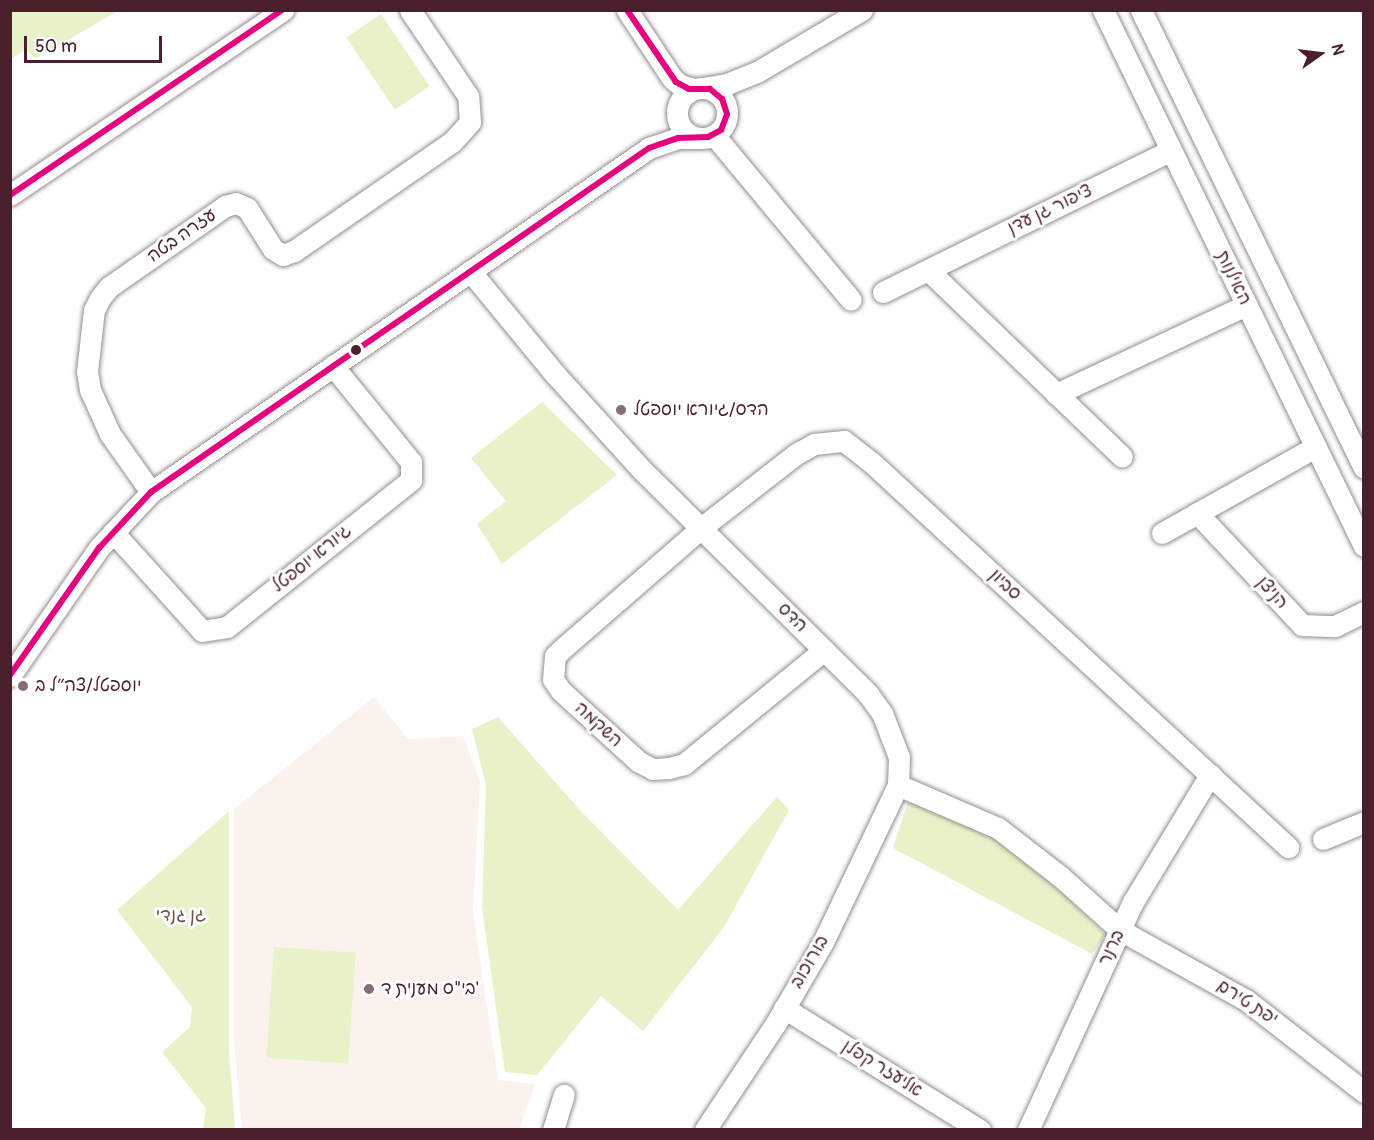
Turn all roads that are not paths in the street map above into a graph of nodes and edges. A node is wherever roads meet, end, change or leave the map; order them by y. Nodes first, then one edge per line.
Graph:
1 (283, 10) edge
2 (410, 10) edge
3 (627, 10) edge
4 (862, 10) edge
5 (1103, 10) edge
6 (1141, 10) edge
7 (757, 72) junction
8 (688, 99) junction
9 (727, 114) junction
10 (708, 136) junction
11 (649, 148) junction
12 (1171, 150) junction
13 (10, 195) edge
14 (928, 270) junction
15 (470, 271) junction
16 (882, 292) dead end
17 (851, 300) dead end
18 (1246, 305) junction
19 (333, 366) junction
20 (1056, 394) junction
21 (1315, 447) junction
22 (1122, 458) dead end
23 (1364, 468) edge
24 (151, 492) junction
25 (1197, 513) junction
26 (701, 528) junction
27 (113, 532) junction
28 (1162, 533) dead end
29 (1364, 546) edge
30 (1364, 612) edge
31 (824, 650) junction
32 (12, 675) edge
33 (1210, 775) junction
34 (898, 785) junction
35 (1364, 822) edge
36 (1323, 839) dead end
37 (1288, 847) dead end
38 (1120, 930) junction
39 (784, 1008) junction
40 (1364, 1092) edge
41 (564, 1095) dead end
42 (553, 1130) edge
43 (705, 1130) edge
44 (980, 1130) edge
45 (1029, 1130) edge

1 - 13 street
2 - 24 street, עזרה בטה
3 - 8 street
4 - 7 street
5 - 12 street, האילנות
6 - 23 street, האילנות
7 - 8 street
7 - 9 street
8 - 9 street
8 - 10 street
8 - 11 street
9 - 10 street
10 - 11 street
10 - 17 street
11 - 15 street
12 - 14 street, ציפור גן עדן
12 - 18 street, האילנות
14 - 16 street, ציפור גן עדן
14 - 20 street
15 - 19 street
15 - 26 street, הדס
18 - 20 street
18 - 21 street, האילנות
19 - 24 street
19 - 27 street, גיורא יוספטל
20 - 22 street
21 - 25 street
21 - 29 street, האילנות
24 - 27 street
25 - 28 street
25 - 30 street, הניצן
26 - 31 street, הדס
26 - 31 street, השקמה
26 - 33 street, סביון
27 - 32 street
31 - 34 street, הדס
33 - 37 street, סביון
33 - 38 street, ברנר
34 - 38 street
34 - 39 street, בורוכוב
35 - 36 street
38 - 40 street, יפת טירם
38 - 45 street, ברנר
39 - 43 street, בורוכוב
39 - 44 street, אליעזר קפלן
41 - 42 street

